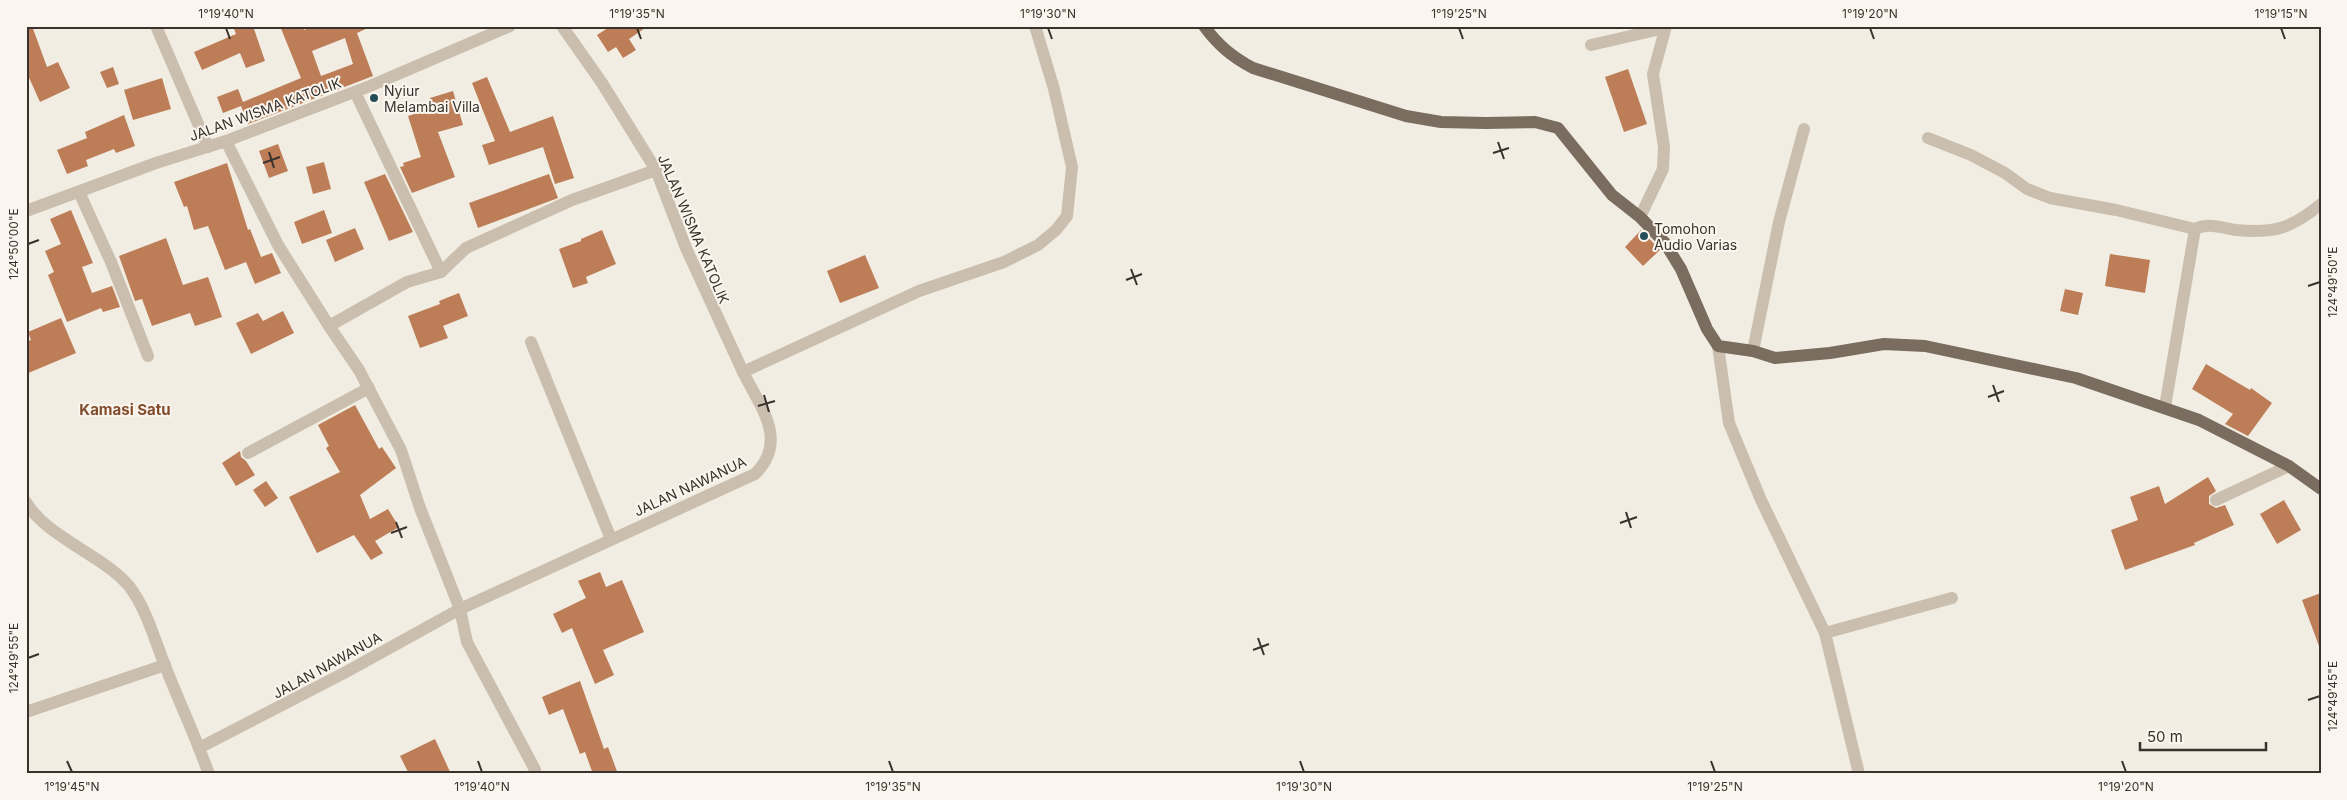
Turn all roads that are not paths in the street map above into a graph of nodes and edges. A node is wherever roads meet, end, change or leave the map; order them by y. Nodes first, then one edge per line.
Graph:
1 (156, 26) edge
2 (510, 26) edge
3 (562, 26) edge
4 (1035, 26) edge
5 (1204, 26) edge
6 (1666, 27) edge
7 (1591, 45) dead end
8 (354, 92) junction
9 (1804, 129) dead end
10 (1928, 138) dead end
11 (226, 142) junction
12 (208, 147) junction
13 (656, 170) junction
14 (79, 192) junction
15 (2321, 204) edge
16 (26, 211) edge
17 (1640, 217) junction
18 (2195, 229) junction
19 (441, 272) junction
20 (328, 326) junction
21 (532, 342) dead end
22 (1718, 346) junction
23 (1753, 352) junction
24 (148, 356) dead end
25 (743, 372) junction
26 (369, 388) junction
27 (2165, 407) junction
28 (248, 453) dead end
29 (2289, 466) junction
30 (2321, 489) edge
31 (2216, 500) dead end
32 (26, 502) edge
33 (611, 539) junction
34 (1952, 598) dead end
35 (460, 609) junction
36 (1825, 633) junction
37 (165, 665) junction
38 (26, 712) edge
39 (199, 748) junction
40 (536, 773) edge
41 (210, 774) edge
42 (1859, 774) edge

1 - 12 street
2 - 8 street, JALAN WISMA KATOLIK
3 - 13 street, JALAN WISMA KATOLIK
4 - 25 street
5 - 17 main road
6 - 7 street
6 - 17 street
8 - 11 street, JALAN WISMA KATOLIK
8 - 19 street
9 - 23 street
10 - 18 street
11 - 12 street, JALAN WISMA KATOLIK
11 - 20 street
12 - 14 street, JALAN WISMA KATOLIK
13 - 19 street
13 - 25 street, JALAN WISMA KATOLIK
14 - 16 street, JALAN WISMA KATOLIK
14 - 24 street
15 - 18 street
17 - 22 main road
18 - 27 street
19 - 20 street
20 - 26 street
21 - 33 street
22 - 23 main road
22 - 36 street
23 - 27 main road
25 - 33 street, JALAN NAWANUA
26 - 28 street
26 - 35 street
27 - 29 main road
29 - 30 main road
29 - 31 street
32 - 37 street
33 - 35 street, JALAN NAWANUA
34 - 36 street
35 - 39 street, JALAN NAWANUA
35 - 40 street
36 - 42 street
37 - 38 street
37 - 39 street
39 - 41 street

